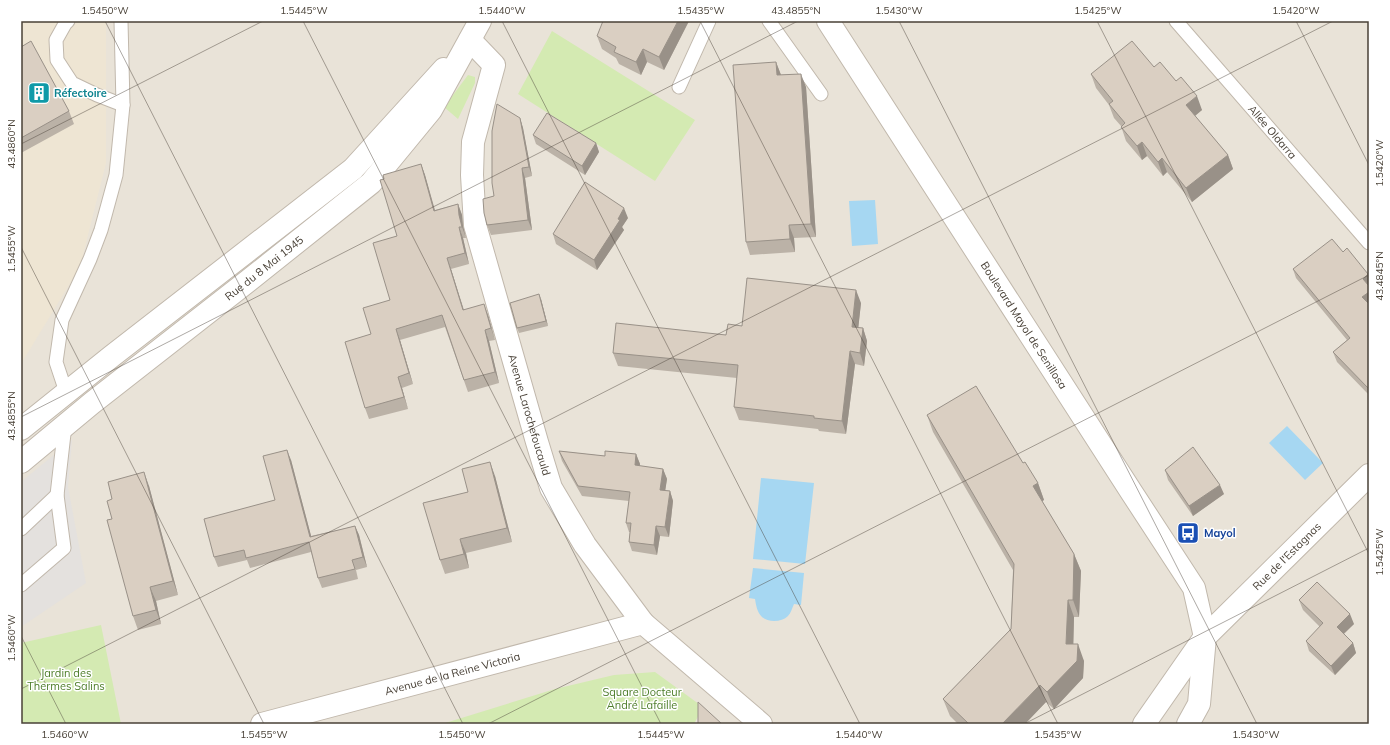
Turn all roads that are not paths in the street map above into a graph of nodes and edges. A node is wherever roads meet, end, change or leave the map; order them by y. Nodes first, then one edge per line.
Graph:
1 (68, 21) edge
2 (121, 21) edge
3 (480, 21) edge
4 (709, 21) edge
5 (769, 21) edge
6 (828, 21) edge
7 (1176, 21) edge
8 (470, 40) junction
9 (679, 87) dead end
10 (821, 94) dead end
11 (123, 105) junction
12 (1369, 243) edge
13 (66, 392) junction
14 (66, 425) junction
15 (21, 429) edge
16 (21, 462) edge
17 (1369, 475) edge
18 (57, 495) junction
19 (21, 529) edge
20 (21, 585) edge
21 (643, 623) junction
22 (1205, 637) junction
23 (262, 724) edge
24 (761, 724) edge
25 (1144, 724) edge
26 (1188, 724) edge

1 - 11 lane
2 - 11 lane
3 - 8 street, Rue du 8 Mai 1945
4 - 9 lane
5 - 10 lane
6 - 22 street, Boulevard Mayol de Senillosa
7 - 12 lane, Allée Oldarra
8 - 13 street, Rue du 8 Mai 1945
8 - 14 street, Rue du 8 Mai 1945
8 - 21 street, Avenue Larochefoucauld
11 - 13 lane
13 - 15 street, Rue du 8 Mai 1945
14 - 16 street, Rue du 8 Mai 1945
14 - 18 lane
17 - 22 street, Rue de l'Estagnas
18 - 19 lane
18 - 20 lane
21 - 23 street, Avenue de la Reine Victoria
21 - 24 street, Avenue Larochefoucauld
22 - 25 street
22 - 26 street, Boulevard Mayol de Senillosa

